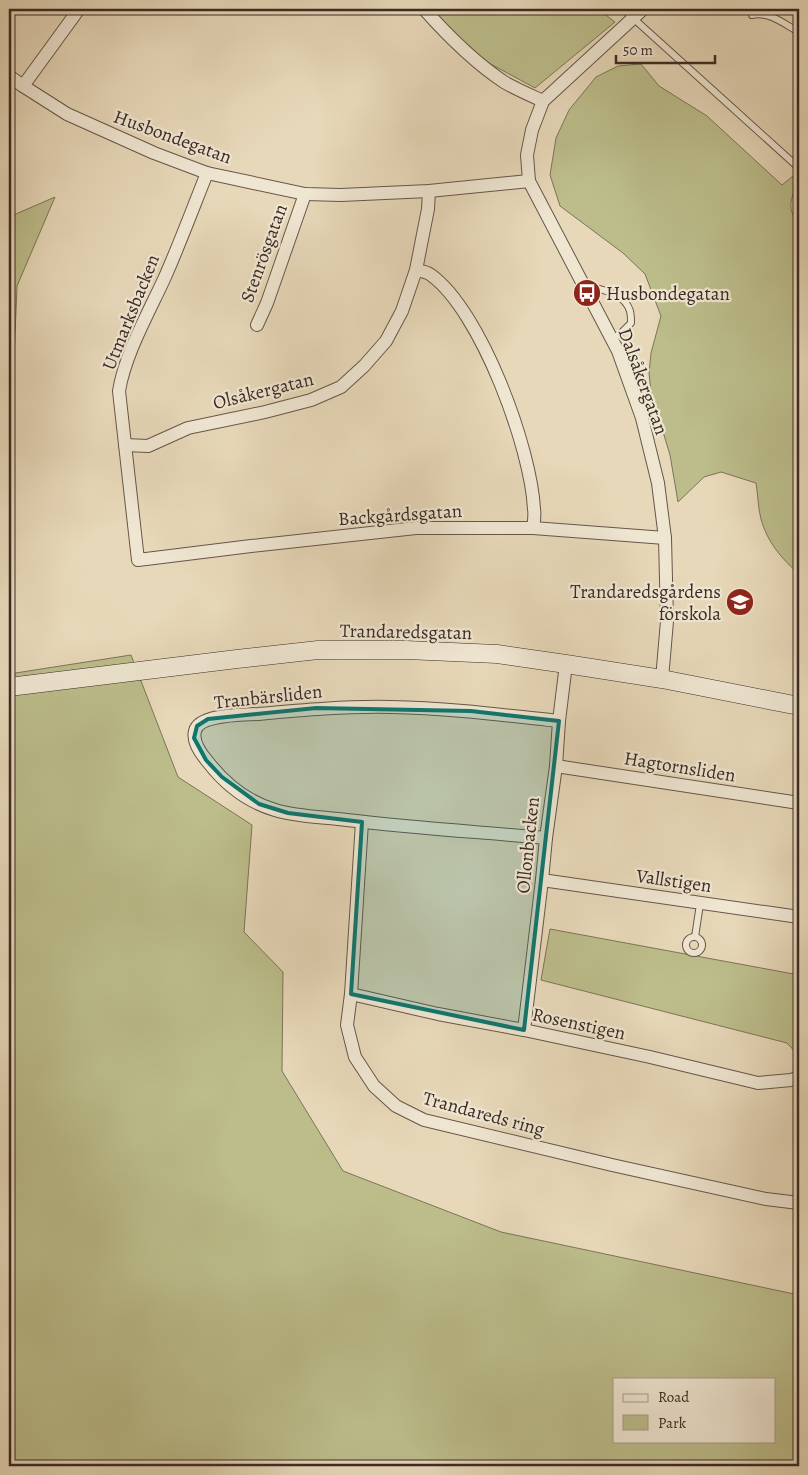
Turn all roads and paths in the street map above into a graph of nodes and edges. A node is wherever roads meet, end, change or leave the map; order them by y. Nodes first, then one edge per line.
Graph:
1 (79, 9) edge
2 (424, 9) edge
3 (644, 9) edge
4 (628, 13) edge
5 (752, 15) dead end
6 (799, 32) edge
7 (9, 76) edge
8 (23, 86) junction
9 (543, 101) junction
10 (799, 168) edge
11 (207, 173) junction
12 (529, 181) junction
13 (429, 191) junction
14 (304, 194) junction
15 (416, 270) junction
16 (583, 285) junction
17 (257, 325) dead end
18 (611, 339) junction
19 (125, 445) junction
20 (533, 528) junction
21 (665, 538) junction
22 (138, 560) joint
23 (566, 664) junction
24 (662, 679) junction
25 (9, 687) edge
26 (799, 706) edge
27 (559, 721) junction
28 (556, 766) junction
29 (799, 803) edge
30 (362, 822) junction
31 (546, 838) junction
32 (542, 880) junction
33 (700, 904) junction
34 (799, 917) edge
35 (695, 936) dead end
36 (351, 994) junction
37 (524, 1030) junction
38 (799, 1077) edge
39 (799, 1203) edge

1 - 8 street
2 - 9 street
3 - 4 street, Dalsåkergatan
4 - 9 street, Dalsåkergatan
4 - 10 lane
5 - 6 lane
7 - 8 street, Husbondegatan
8 - 11 street, Husbondegatan
9 - 12 street, Dalsåkergatan
11 - 14 street, Husbondegatan
11 - 19 street, Utmarksbacken
12 - 13 street, Husbondegatan
12 - 16 street, Dalsåkergatan
13 - 14 street, Husbondegatan
13 - 15 street, Olsåkergatan
14 - 17 street, Stenrösgatan
15 - 19 street, Olsåkergatan
15 - 20 street
16 - 18 street, Dalsåkergatan
16 - 18 lane
18 - 21 street, Dalsåkergatan
19 - 22 street, Utmarksbacken
20 - 21 street, Backgårdsgatan
20 - 22 street, Backgårdsgatan
21 - 24 street, Dalsåkergatan
23 - 24 street, Trandaredsgatan
23 - 25 street, Trandaredsgatan
23 - 27 street, Ollonbacken
24 - 26 street, Trandaredsgatan
27 - 28 street, Ollonbacken
27 - 30 street, Tranbärsliden
28 - 29 street, Hagtornsliden
28 - 31 street, Ollonbacken
30 - 31 street, Tranbärsliden
30 - 36 street, Trandareds ring
31 - 32 street, Ollonbacken
32 - 33 street, Vallstigen
32 - 37 street, Ollonbacken
33 - 34 street, Vallstigen
33 - 35 lane
36 - 37 street, Rosenstigen
36 - 39 street, Trandareds ring
37 - 38 street, Rosenstigen

